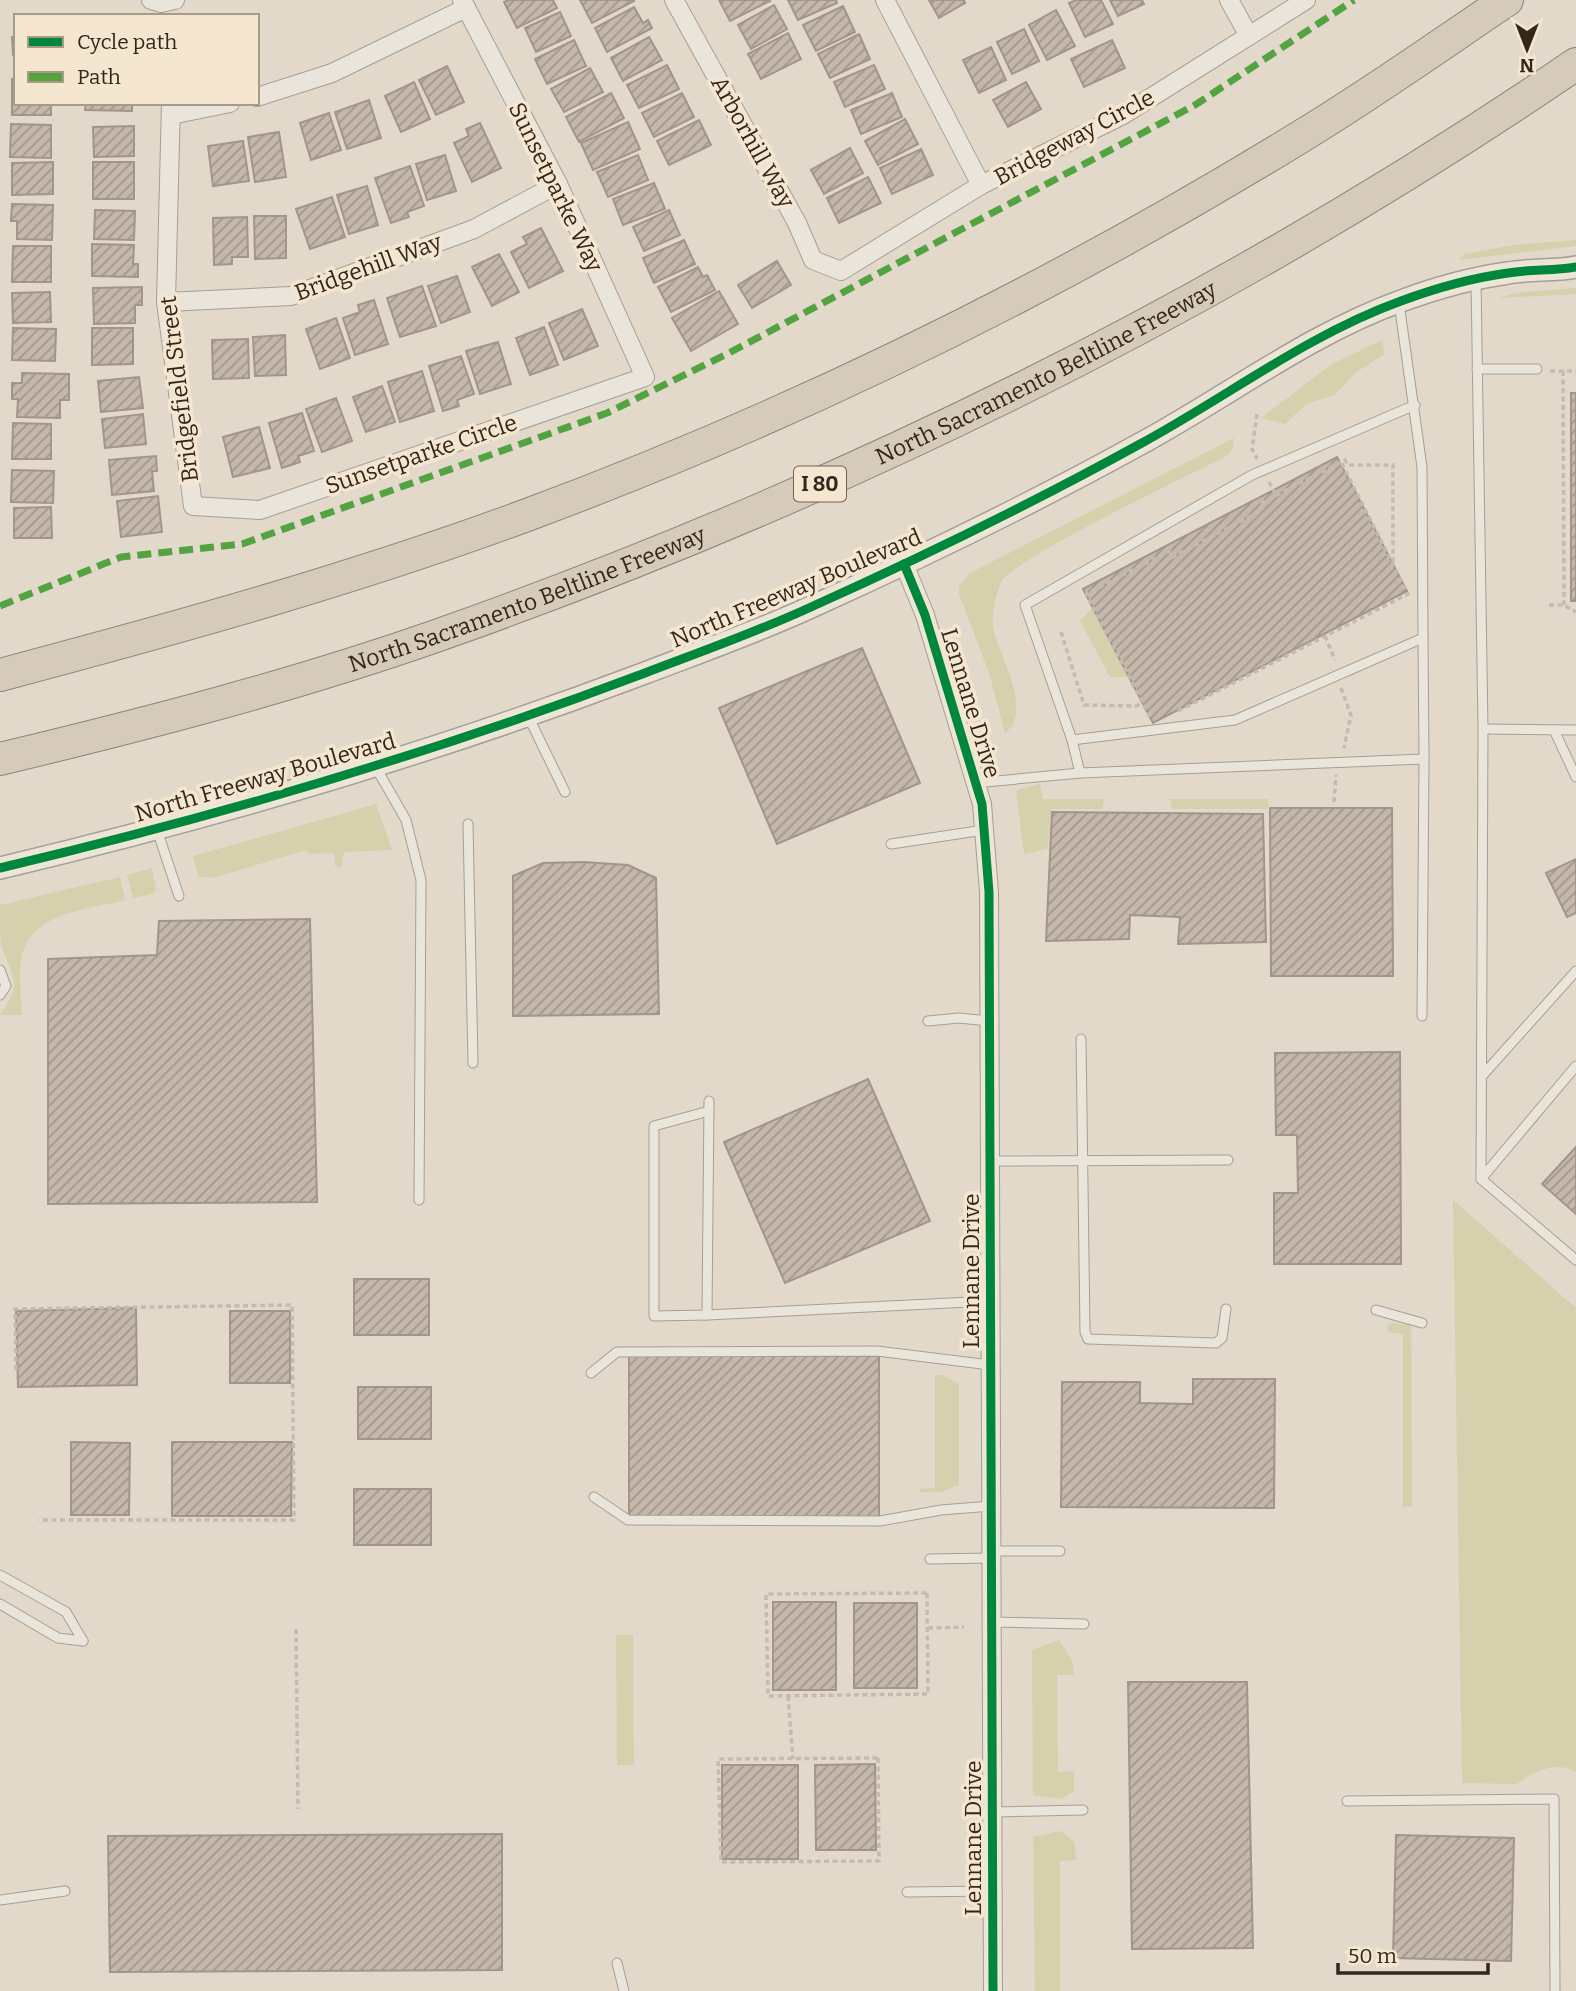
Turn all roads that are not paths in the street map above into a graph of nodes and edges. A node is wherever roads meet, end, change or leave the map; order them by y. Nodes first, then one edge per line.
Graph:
1 (150, 0) edge
2 (674, 0) edge
3 (885, 0) edge
4 (1229, 0) edge
5 (1306, 0) edge
6 (1507, 0) edge
7 (464, 4) edge
8 (171, 6) edge
9 (1249, 36) junction
10 (1576, 64) edge
11 (259, 96) edge
12 (210, 105) edge
13 (171, 109) edge
14 (558, 184) junction
15 (981, 185) junction
16 (1575, 268) edge
17 (841, 271) joint
18 (1476, 279) junction
19 (166, 302) junction
20 (1399, 302) junction
21 (1477, 369) junction
22 (1537, 369) dead end
23 (645, 377) joint
24 (1415, 405) junction
25 (193, 506) joint
26 (904, 564) junction
27 (1423, 638) junction
28 (0, 675) edge
29 (527, 716) junction
30 (1483, 729) junction
31 (1554, 730) junction
32 (1576, 730) edge
33 (1072, 740) junction
34 (0, 759) edge
35 (1424, 759) junction
36 (375, 766) junction
37 (1080, 773) junction
38 (1576, 777) edge
39 (975, 783) junction
40 (565, 792) dead end
41 (468, 824) dead end
42 (157, 830) junction
43 (984, 830) junction
44 (891, 844) dead end
45 (0, 868) edge
46 (179, 895) dead end
47 (0, 970) edge
48 (1576, 971) edge
49 (0, 995) edge
50 (1422, 1016) dead end
51 (929, 1021) dead end
52 (989, 1021) junction
53 (1081, 1038) dead end
54 (473, 1063) dead end
55 (1576, 1066) edge
56 (1482, 1076) junction
57 (1084, 1160) junction
58 (1228, 1160) dead end
59 (990, 1161) junction
60 (1481, 1179) junction
61 (419, 1200) dead end
62 (1576, 1260) edge
63 (990, 1301) junction
64 (1226, 1309) dead end
65 (1376, 1310) dead end
66 (707, 1315) junction
67 (1422, 1322) dead end
68 (990, 1365) junction
69 (591, 1373) dead end
70 (594, 1497) dead end
71 (991, 1506) junction
72 (1060, 1551) dead end
73 (991, 1554) junction
74 (930, 1559) dead end
75 (0, 1575) edge
76 (0, 1604) edge
77 (991, 1622) junction
78 (1084, 1624) dead end
79 (1347, 1801) dead end
80 (1083, 1810) dead end
81 (992, 1812) junction
82 (65, 1891) dead end
83 (992, 1891) junction
84 (907, 1892) dead end
85 (0, 1900) edge
86 (617, 1963) dead end
87 (624, 1991) edge
88 (993, 1991) edge
89 (1555, 1991) edge

1 - 8 street
2 - 17 street, Arborhill Way
3 - 15 street
4 - 9 street
5 - 9 street, Bridgeway Circle
6 - 28 highway
7 - 11 street
7 - 14 street, Sunsetparke Way
9 - 15 street, Bridgeway Circle
10 - 34 highway, North Sacramento Beltline Freeway / I 80
12 - 13 street
13 - 19 street, Bridgefield Street
14 - 19 street, Bridgehill Way
14 - 23 street, Sunsetparke Way
15 - 17 street, Bridgeway Circle
16 - 18 street, North Freeway Boulevard
18 - 20 street, North Freeway Boulevard
18 - 21 lane
19 - 25 street, Bridgefield Street
20 - 24 lane
20 - 26 street, North Freeway Boulevard
21 - 22 lane
21 - 30 lane
23 - 25 street, Sunsetparke Circle
24 - 27 lane
24 - 33 lane
26 - 29 street, North Freeway Boulevard
26 - 39 street, Lennane Drive
27 - 33 lane
27 - 35 lane
29 - 36 street, North Freeway Boulevard
29 - 40 lane
30 - 31 lane
30 - 56 lane
31 - 32 lane
31 - 38 lane
33 - 37 lane
35 - 37 lane
35 - 50 lane
36 - 42 street, North Freeway Boulevard
36 - 61 lane
37 - 39 lane
39 - 43 street, Lennane Drive
41 - 54 lane
42 - 45 street, North Freeway Boulevard
42 - 46 lane
43 - 44 lane
43 - 52 street, Lennane Drive
47 - 49 lane
48 - 56 lane
51 - 52 lane
52 - 59 street, Lennane Drive
53 - 57 lane
55 - 60 lane
56 - 60 lane
57 - 58 lane
57 - 59 lane
57 - 64 lane
59 - 63 street, Lennane Drive
60 - 62 lane
63 - 66 lane
63 - 68 street, Lennane Drive
65 - 67 lane
66 - 66 lane
68 - 69 lane
68 - 71 street, Lennane Drive
70 - 71 lane
71 - 73 street, Lennane Drive
72 - 73 lane
73 - 74 lane
73 - 77 street, Lennane Drive
75 - 76 lane
77 - 78 lane
77 - 81 street, Lennane Drive
79 - 89 lane
80 - 81 lane
81 - 83 street, Lennane Drive
82 - 85 lane
83 - 84 lane
83 - 88 street, Lennane Drive
86 - 87 lane

